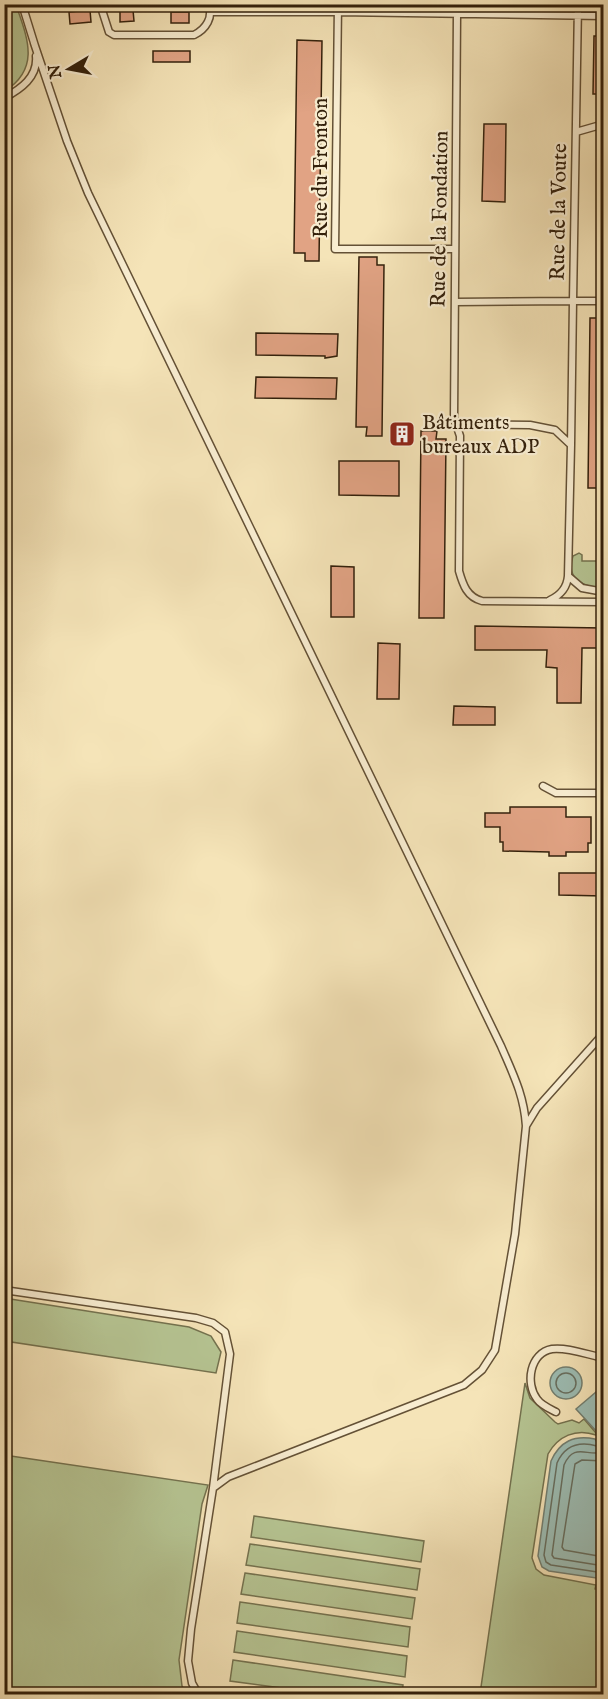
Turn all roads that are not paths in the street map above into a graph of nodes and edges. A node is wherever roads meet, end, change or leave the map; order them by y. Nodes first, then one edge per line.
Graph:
1 (22, 4) edge
2 (99, 4) edge
3 (208, 4) edge
4 (478, 4) edge
5 (578, 4) edge
6 (338, 8) edge
7 (211, 12) junction
8 (457, 14) junction
9 (478, 14) junction
10 (578, 16) junction
11 (603, 16) edge
12 (34, 43) junction
13 (4, 98) edge
14 (603, 124) edge
15 (576, 132) junction
16 (455, 249) junction
17 (573, 301) junction
18 (603, 301) edge
19 (455, 302) junction
20 (457, 424) junction
21 (571, 445) junction
22 (568, 576) junction
23 (603, 592) edge
24 (546, 601) junction
25 (603, 602) edge
26 (543, 786) dead end
27 (603, 793) edge
28 (603, 1033) edge
29 (526, 1126) junction
30 (4, 1290) edge
31 (603, 1358) edge
32 (556, 1412) dead end
33 (213, 1488) junction
34 (198, 1695) edge

1 - 12 lane
2 - 7 lane
3 - 7 lane
4 - 9 lane
5 - 10 lane, Rue de la Voute
6 - 7 lane
6 - 8 lane
6 - 16 lane, Rue du Fronton
8 - 9 lane
8 - 16 lane, Rue de la Fondation
9 - 10 lane
10 - 11 lane
10 - 15 lane, Rue de la Voute
12 - 13 lane
12 - 29 lane
14 - 15 lane
15 - 17 lane, Rue de la Voute
16 - 19 lane, Rue de la Fondation
17 - 18 lane
17 - 19 lane, Rue de la Voute
17 - 21 lane
19 - 20 lane, Rue de la Fondation
20 - 21 lane
20 - 24 lane, Rue de la Fondation
21 - 22 lane
22 - 23 lane
22 - 24 lane
24 - 25 lane, Rue de la Fondation
26 - 27 lane
28 - 29 lane
29 - 33 lane
30 - 33 lane
31 - 32 lane
33 - 34 lane

